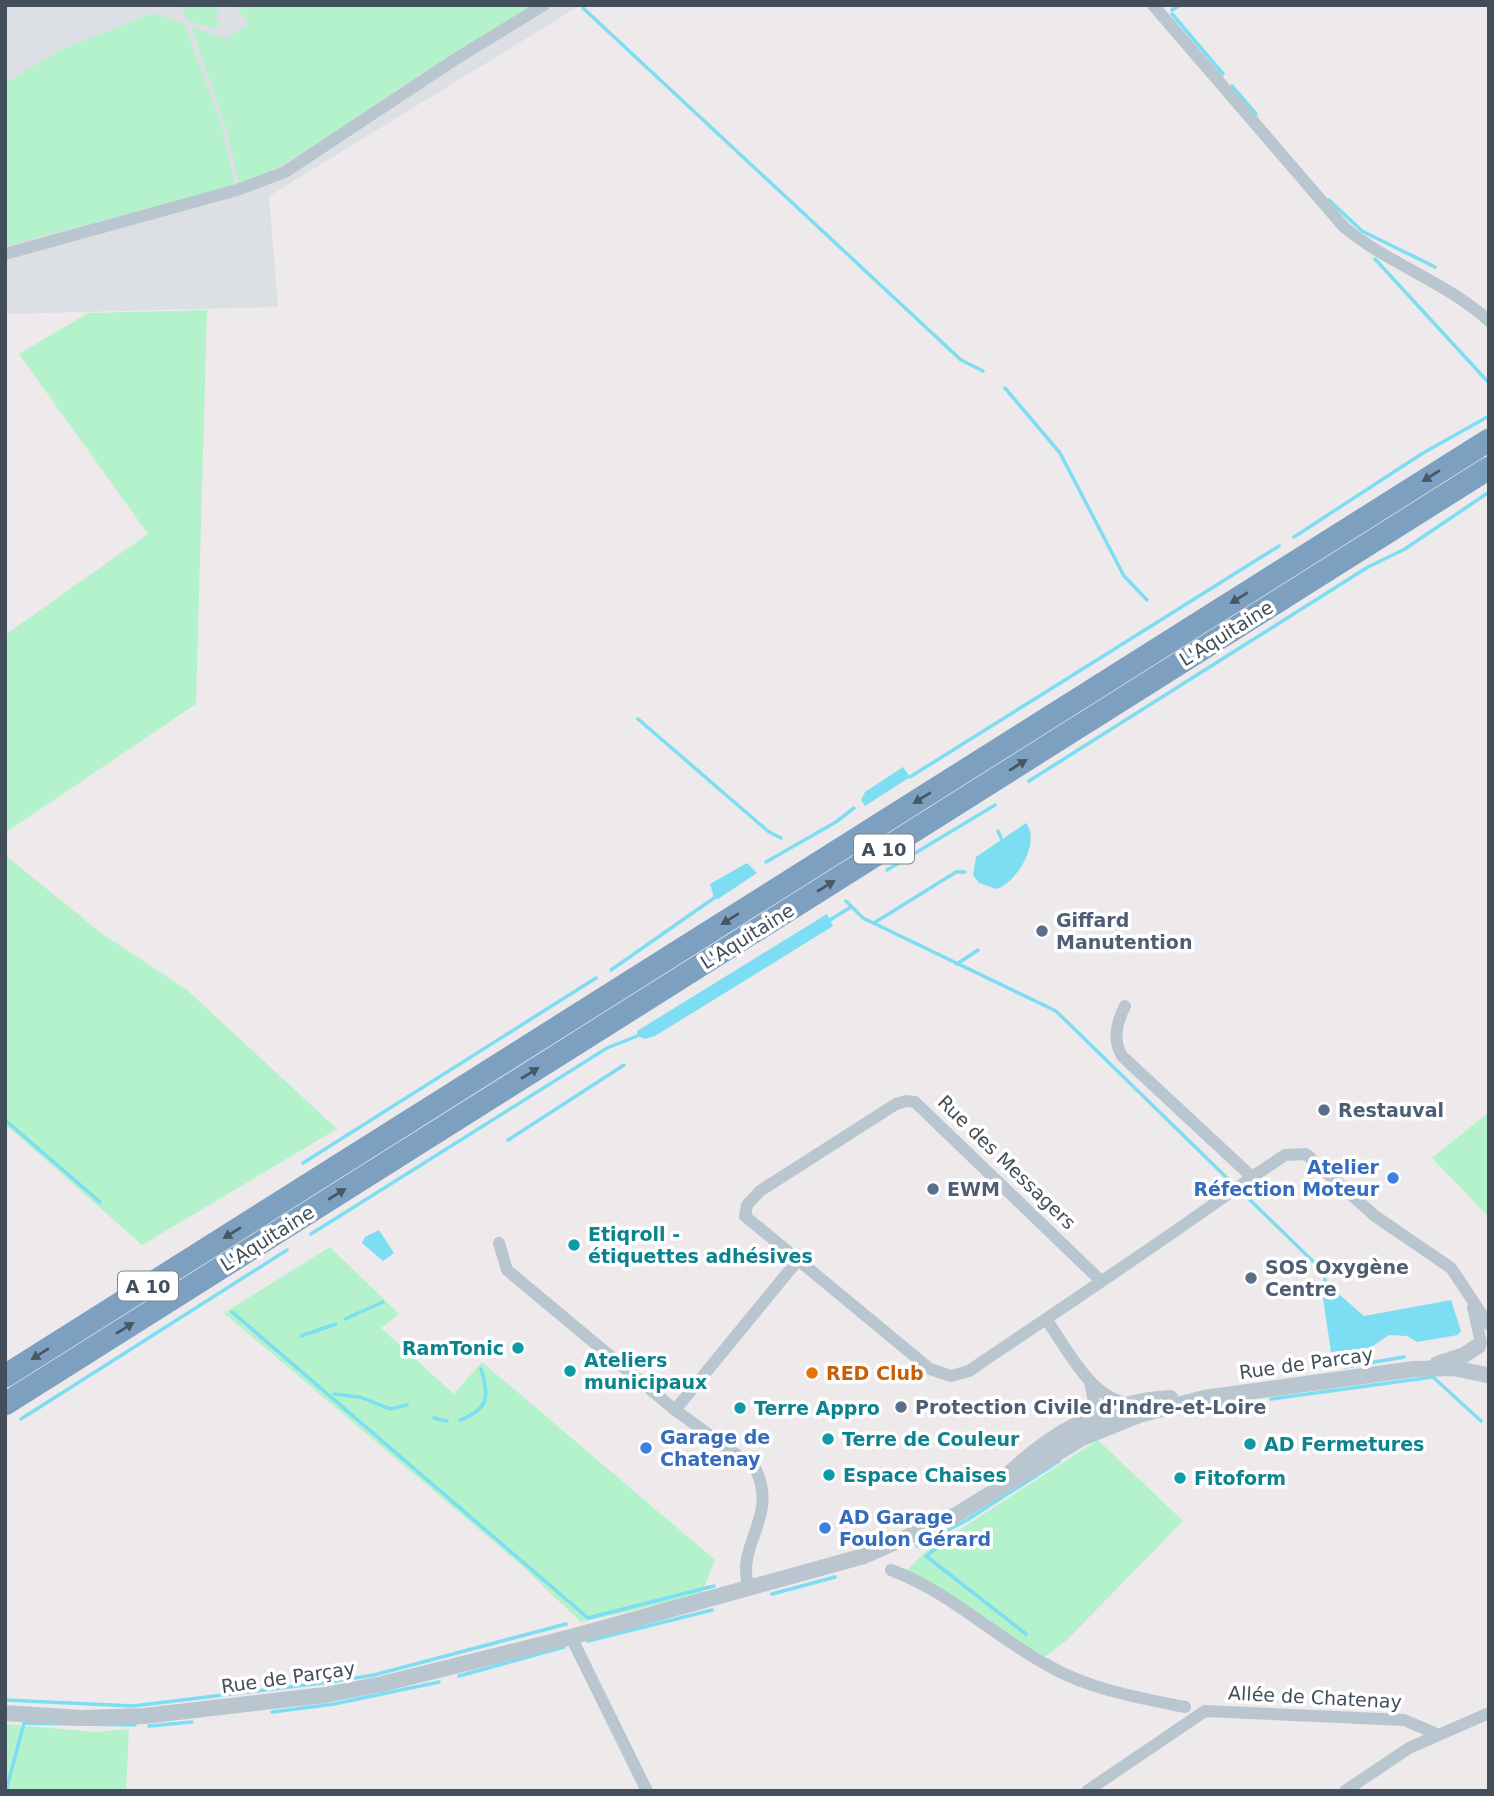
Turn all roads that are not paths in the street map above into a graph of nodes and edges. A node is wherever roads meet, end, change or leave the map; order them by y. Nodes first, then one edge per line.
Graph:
1 (544, 5) edge
2 (1153, 5) edge
3 (5, 254) edge
4 (1489, 321) edge
5 (1489, 440) edge
6 (1489, 468) edge
7 (1125, 1006) dead end
8 (1252, 1177) junction
9 (499, 1243) dead end
10 (798, 1260) junction
11 (1101, 1281) junction
12 (1469, 1294) junction
13 (1046, 1319) junction
14 (1489, 1325) edge
15 (1482, 1342) edge
16 (1414, 1369) junction
17 (1488, 1375) edge
18 (5, 1376) edge
19 (1090, 1381) junction
20 (1105, 1394) junction
21 (1204, 1398) junction
22 (5, 1404) edge
23 (1132, 1404) junction
24 (675, 1410) junction
25 (1106, 1414) junction
26 (980, 1500) junction
27 (891, 1570) dead end
28 (749, 1588) junction
29 (571, 1637) junction
30 (1205, 1711) junction
31 (5, 1713) edge
32 (1489, 1713) edge
33 (1437, 1734) junction
34 (647, 1791) edge
35 (1087, 1791) edge
36 (1345, 1791) edge

1 - 3 street
2 - 4 street
5 -> 18 highway, L'Aquitaine / A 10
22 -> 6 highway, L'Aquitaine / A 10
7 - 8 street
8 - 11 street
8 - 12 street
9 - 24 street
10 - 11 street, Rue des Messagers
10 - 13 street
10 - 24 street
11 - 13 street
12 - 14 street
12 - 15 street
13 - 19 street
15 - 16 street, Rue de Parcay
15 - 17 street
16 - 17 street, Rue de Parcay
16 - 21 street, Rue de Parcay
19 - 20 street
19 - 25 street
20 - 23 street
20 - 25 street
21 - 23 street, Rue de Parcay
21 - 25 street, Rue de Parcay
23 - 25 street, Rue de Parcay
24 - 28 street
25 - 26 street, Rue de Parcay
25 - 26 street, Rue de Parcay
26 - 28 street, Rue de Parçay
27 - 30 street
28 - 29 street, Rue de Parçay
29 - 31 street, Rue de Parçay
29 - 34 street
30 - 33 street, Allée de Chatenay
30 - 35 street, Allée de Chatenay
32 - 33 street
33 - 36 street

